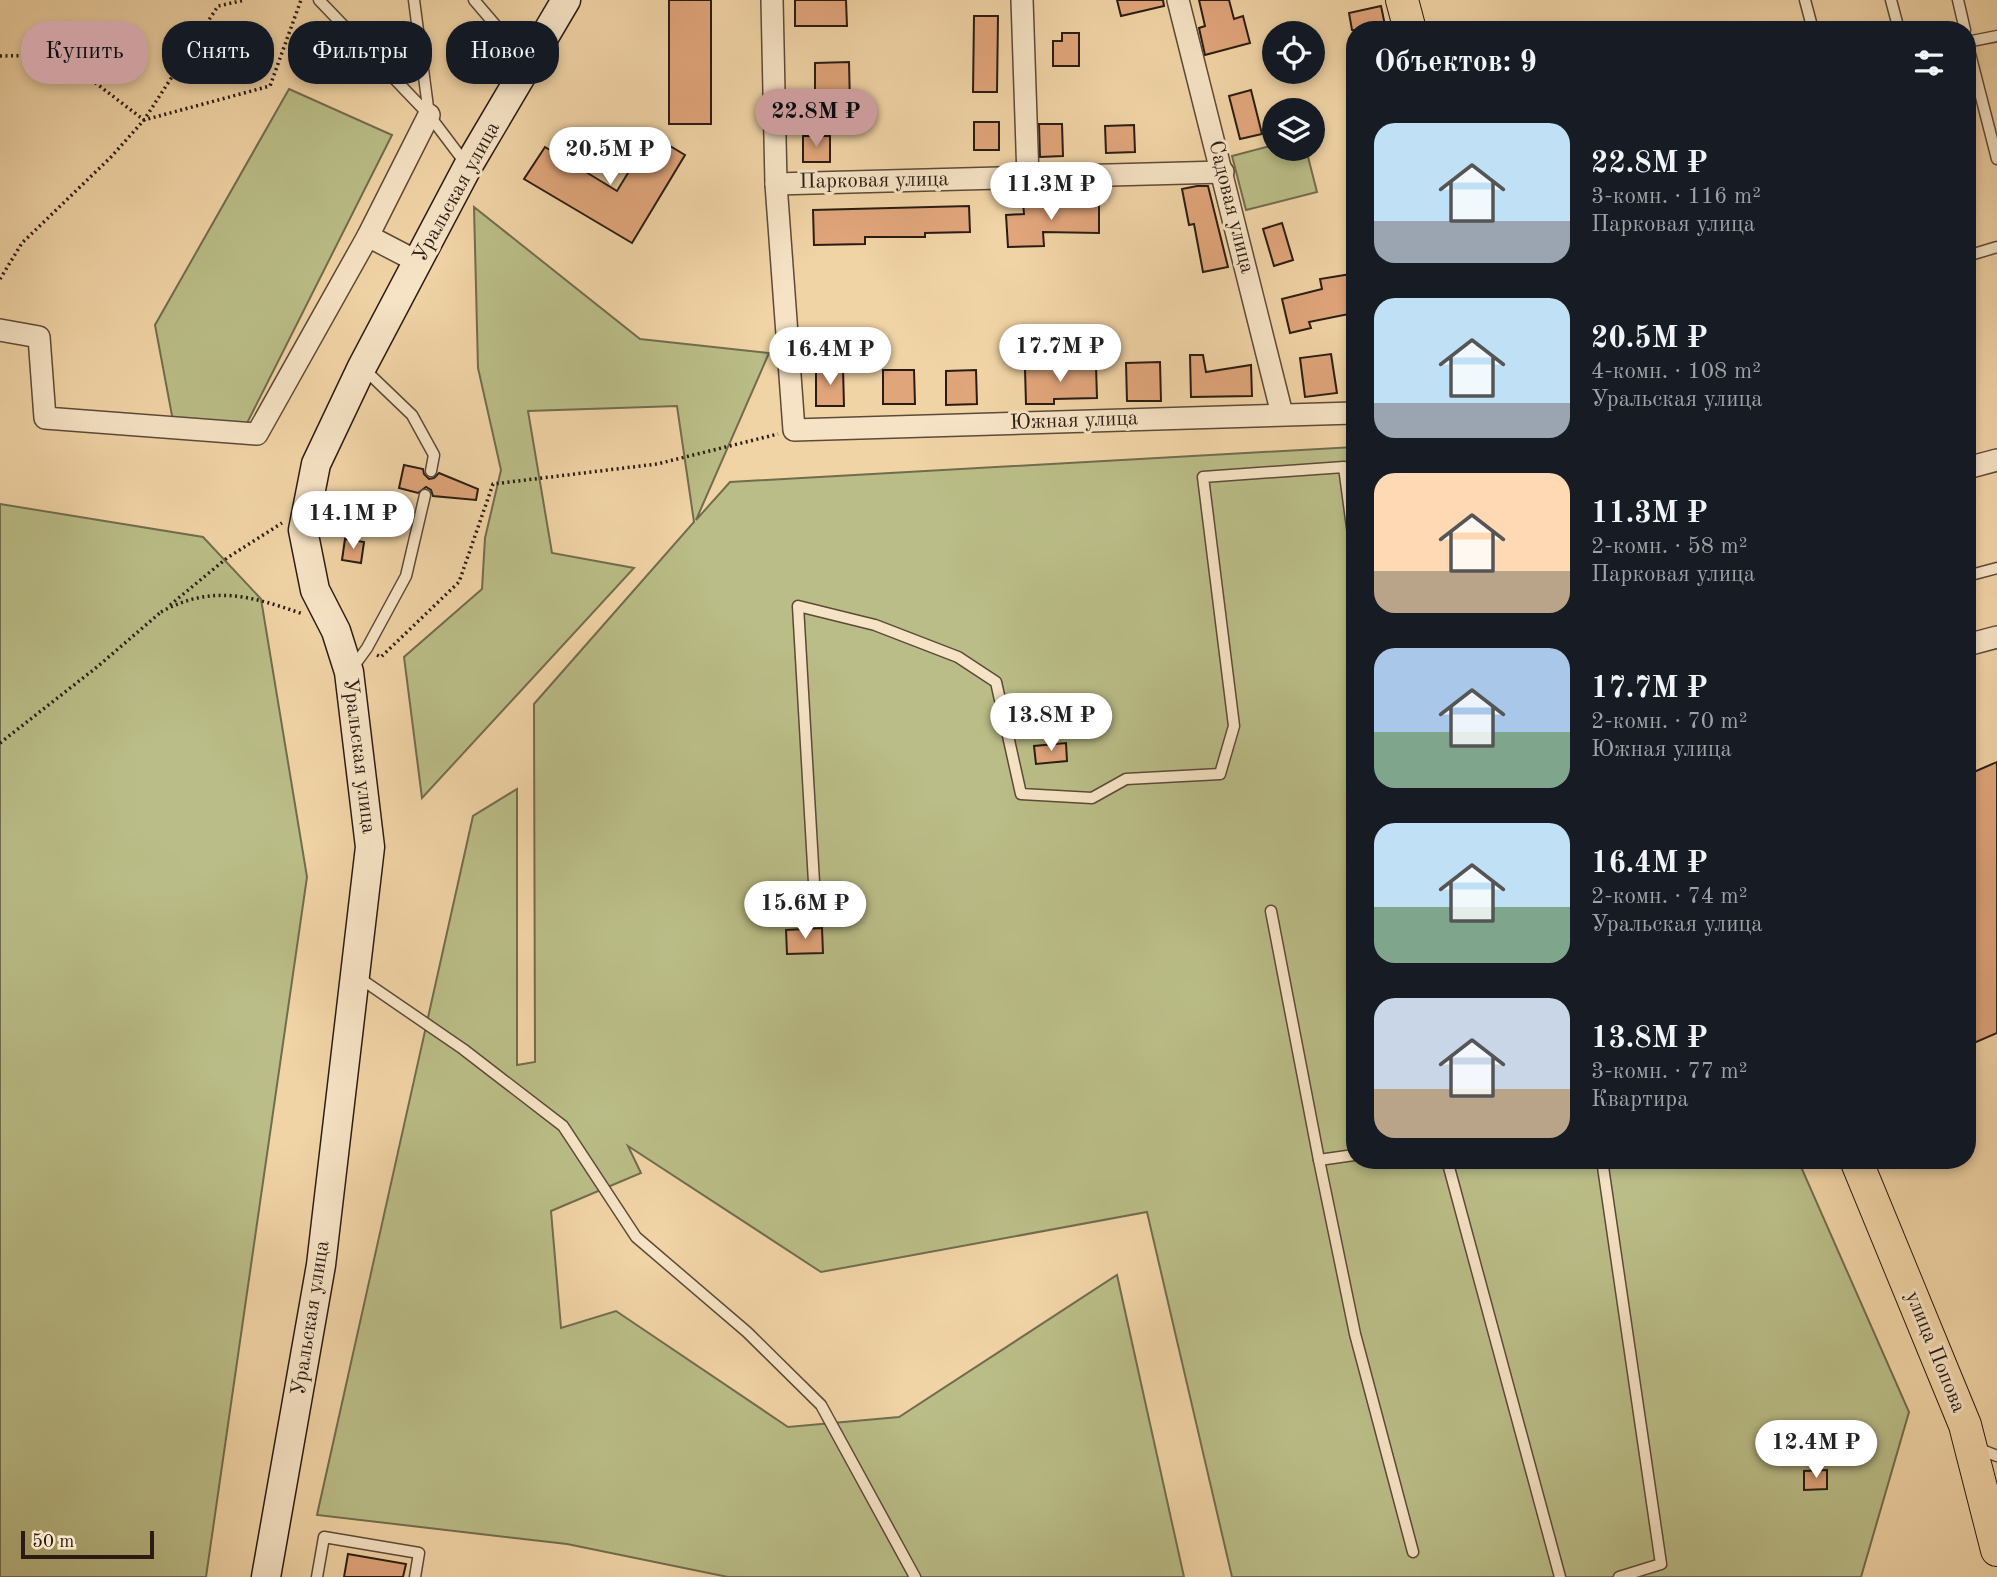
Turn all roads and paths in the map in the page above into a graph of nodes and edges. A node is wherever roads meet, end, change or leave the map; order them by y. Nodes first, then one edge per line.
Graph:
1 (244, 0) edge
2 (301, 0) edge
3 (318, 0) edge
4 (414, 0) edge
5 (474, 0) edge
6 (566, 0) edge
7 (772, 0) edge
8 (1021, 0) edge
9 (1178, 0) edge
10 (1402, 0) edge
11 (1805, 0) edge
12 (1891, 0) edge
13 (1958, 0) edge
14 (492, 21) edge
15 (554, 21) edge
16 (1408, 21) edge
17 (1811, 21) edge
18 (1897, 21) edge
19 (1963, 21) edge
20 (1997, 36) edge
21 (1976, 40) edge
22 (0, 55) edge
23 (1976, 76) edge
24 (518, 84) edge
25 (429, 115) junction
26 (144, 120) junction
27 (1997, 159) edge
28 (468, 166) junction
29 (1223, 172) junction
30 (1028, 177) junction
31 (776, 184) junction
32 (369, 236) junction
33 (1997, 247) edge
34 (1976, 253) edge
35 (418, 262) junction
36 (0, 279) edge
37 (0, 330) edge
38 (362, 367) junction
39 (1346, 413) edge
40 (1282, 414) junction
41 (793, 430) junction
42 (1997, 460) edge
43 (1976, 465) edge
44 (431, 471) dead end
45 (1346, 482) edge
46 (425, 495) dead end
47 (307, 507) junction
48 (1997, 568) edge
49 (1976, 574) edge
50 (161, 612) junction
51 (337, 631) junction
52 (1997, 637) edge
53 (1976, 643) edge
54 (367, 648) junction
55 (349, 673) junction
56 (0, 743) edge
57 (1271, 911) dead end
58 (816, 917) dead end
59 (355, 975) junction
60 (1346, 1156) edge
61 (1319, 1160) junction
62 (1449, 1169) edge
63 (1603, 1169) edge
64 (1860, 1169) edge
65 (1984, 1451) edge
66 (1997, 1550) edge
67 (1413, 1552) dead end
68 (266, 1577) edge
69 (317, 1577) edge
70 (415, 1577) edge
71 (915, 1577) edge
72 (1560, 1577) edge
73 (1619, 1577) edge

1 - 26 path
2 - 26 path
3 - 25 lane
4 - 25 lane
5 - 14 lane
6 - 15 street, Уральская улица
7 - 31 street
8 - 30 street
9 - 29 street, Садовая улица
10 - 16 main road
11 - 17 lane
12 - 18 lane
13 - 19 lane
20 - 21 lane
22 - 26 path
23 - 27 lane
24 - 28 street, Уральская улица
25 - 28 lane
25 - 32 street
26 - 36 path
28 - 35 street, Уральская улица
29 - 30 street, Парковая улица
29 - 40 street, Садовая улица
30 - 31 street, Парковая улица
31 - 41 street
32 - 35 street
32 - 37 street
33 - 34 lane
35 - 38 street, Уральская улица
38 - 44 lane
38 - 47 street, Уральская улица
39 - 40 street, Южная улица
40 - 41 street, Южная улица
41 - 54 path
42 - 43 street
45 - 58 lane
46 - 54 lane
47 - 50 path
47 - 51 street, Уральская улица
48 - 49 lane
50 - 51 path
50 - 56 path
51 - 55 street, Уральская улица
52 - 53 street
54 - 55 lane
55 - 59 street, Уральская улица
57 - 61 lane
59 - 68 street, Уральская улица
59 - 71 lane
60 - 61 lane
61 - 67 lane
62 - 72 lane
63 - 73 lane
64 - 65 main road, улица Попова
65 - 66 main road, улица Попова
69 - 70 lane

